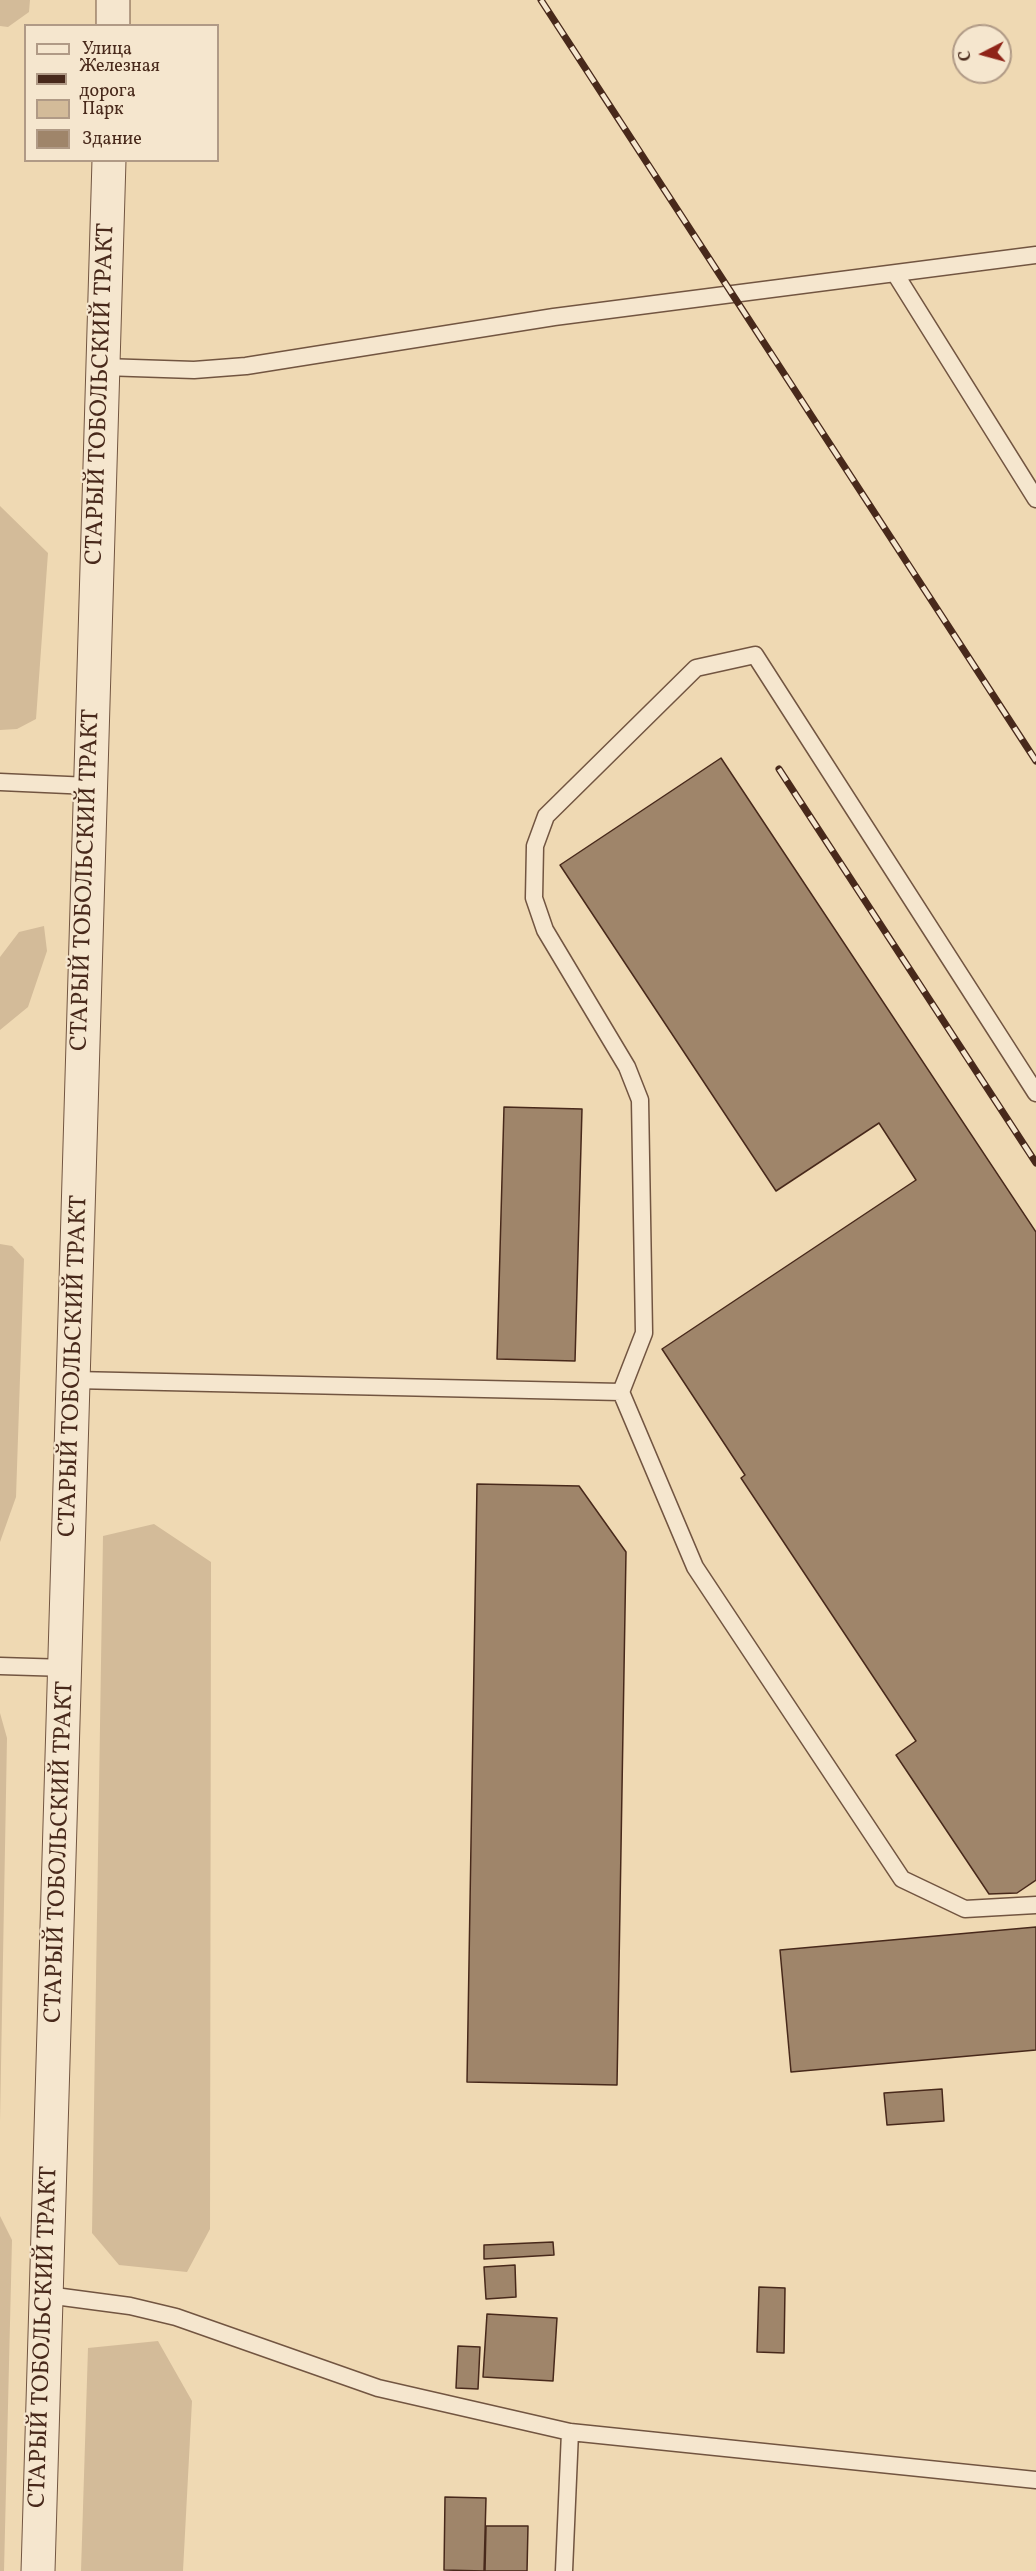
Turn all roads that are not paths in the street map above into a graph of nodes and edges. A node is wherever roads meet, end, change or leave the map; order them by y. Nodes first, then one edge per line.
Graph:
1 (113, 0) edge
2 (113, 24) edge
3 (109, 162) edge
4 (1036, 255) edge
5 (896, 274) junction
6 (104, 367) junction
7 (1036, 499) edge
8 (0, 782) edge
9 (90, 786) junction
10 (1036, 1093) edge
11 (74, 1380) junction
12 (621, 1392) junction
13 (0, 1666) edge
14 (67, 1668) junction
15 (1036, 1905) edge
16 (47, 2295) junction
17 (570, 2432) junction
18 (1036, 2480) edge
19 (38, 2571) edge
20 (564, 2571) edge

1 - 2 street
3 - 6 street, СТАРЫЙ ТОБОЛЬСКИЙ ТРАКТ
4 - 5 lane
5 - 6 lane
5 - 7 lane
6 - 9 street, СТАРЫЙ ТОБОЛЬСКИЙ ТРАКТ
8 - 9 lane
9 - 11 street, СТАРЫЙ ТОБОЛЬСКИЙ ТРАКТ
10 - 12 lane
11 - 12 lane
11 - 14 street, СТАРЫЙ ТОБОЛЬСКИЙ ТРАКТ
12 - 15 lane
13 - 14 lane
14 - 16 street, СТАРЫЙ ТОБОЛЬСКИЙ ТРАКТ
16 - 17 lane
16 - 19 street, СТАРЫЙ ТОБОЛЬСКИЙ ТРАКТ
17 - 18 lane
17 - 20 lane

